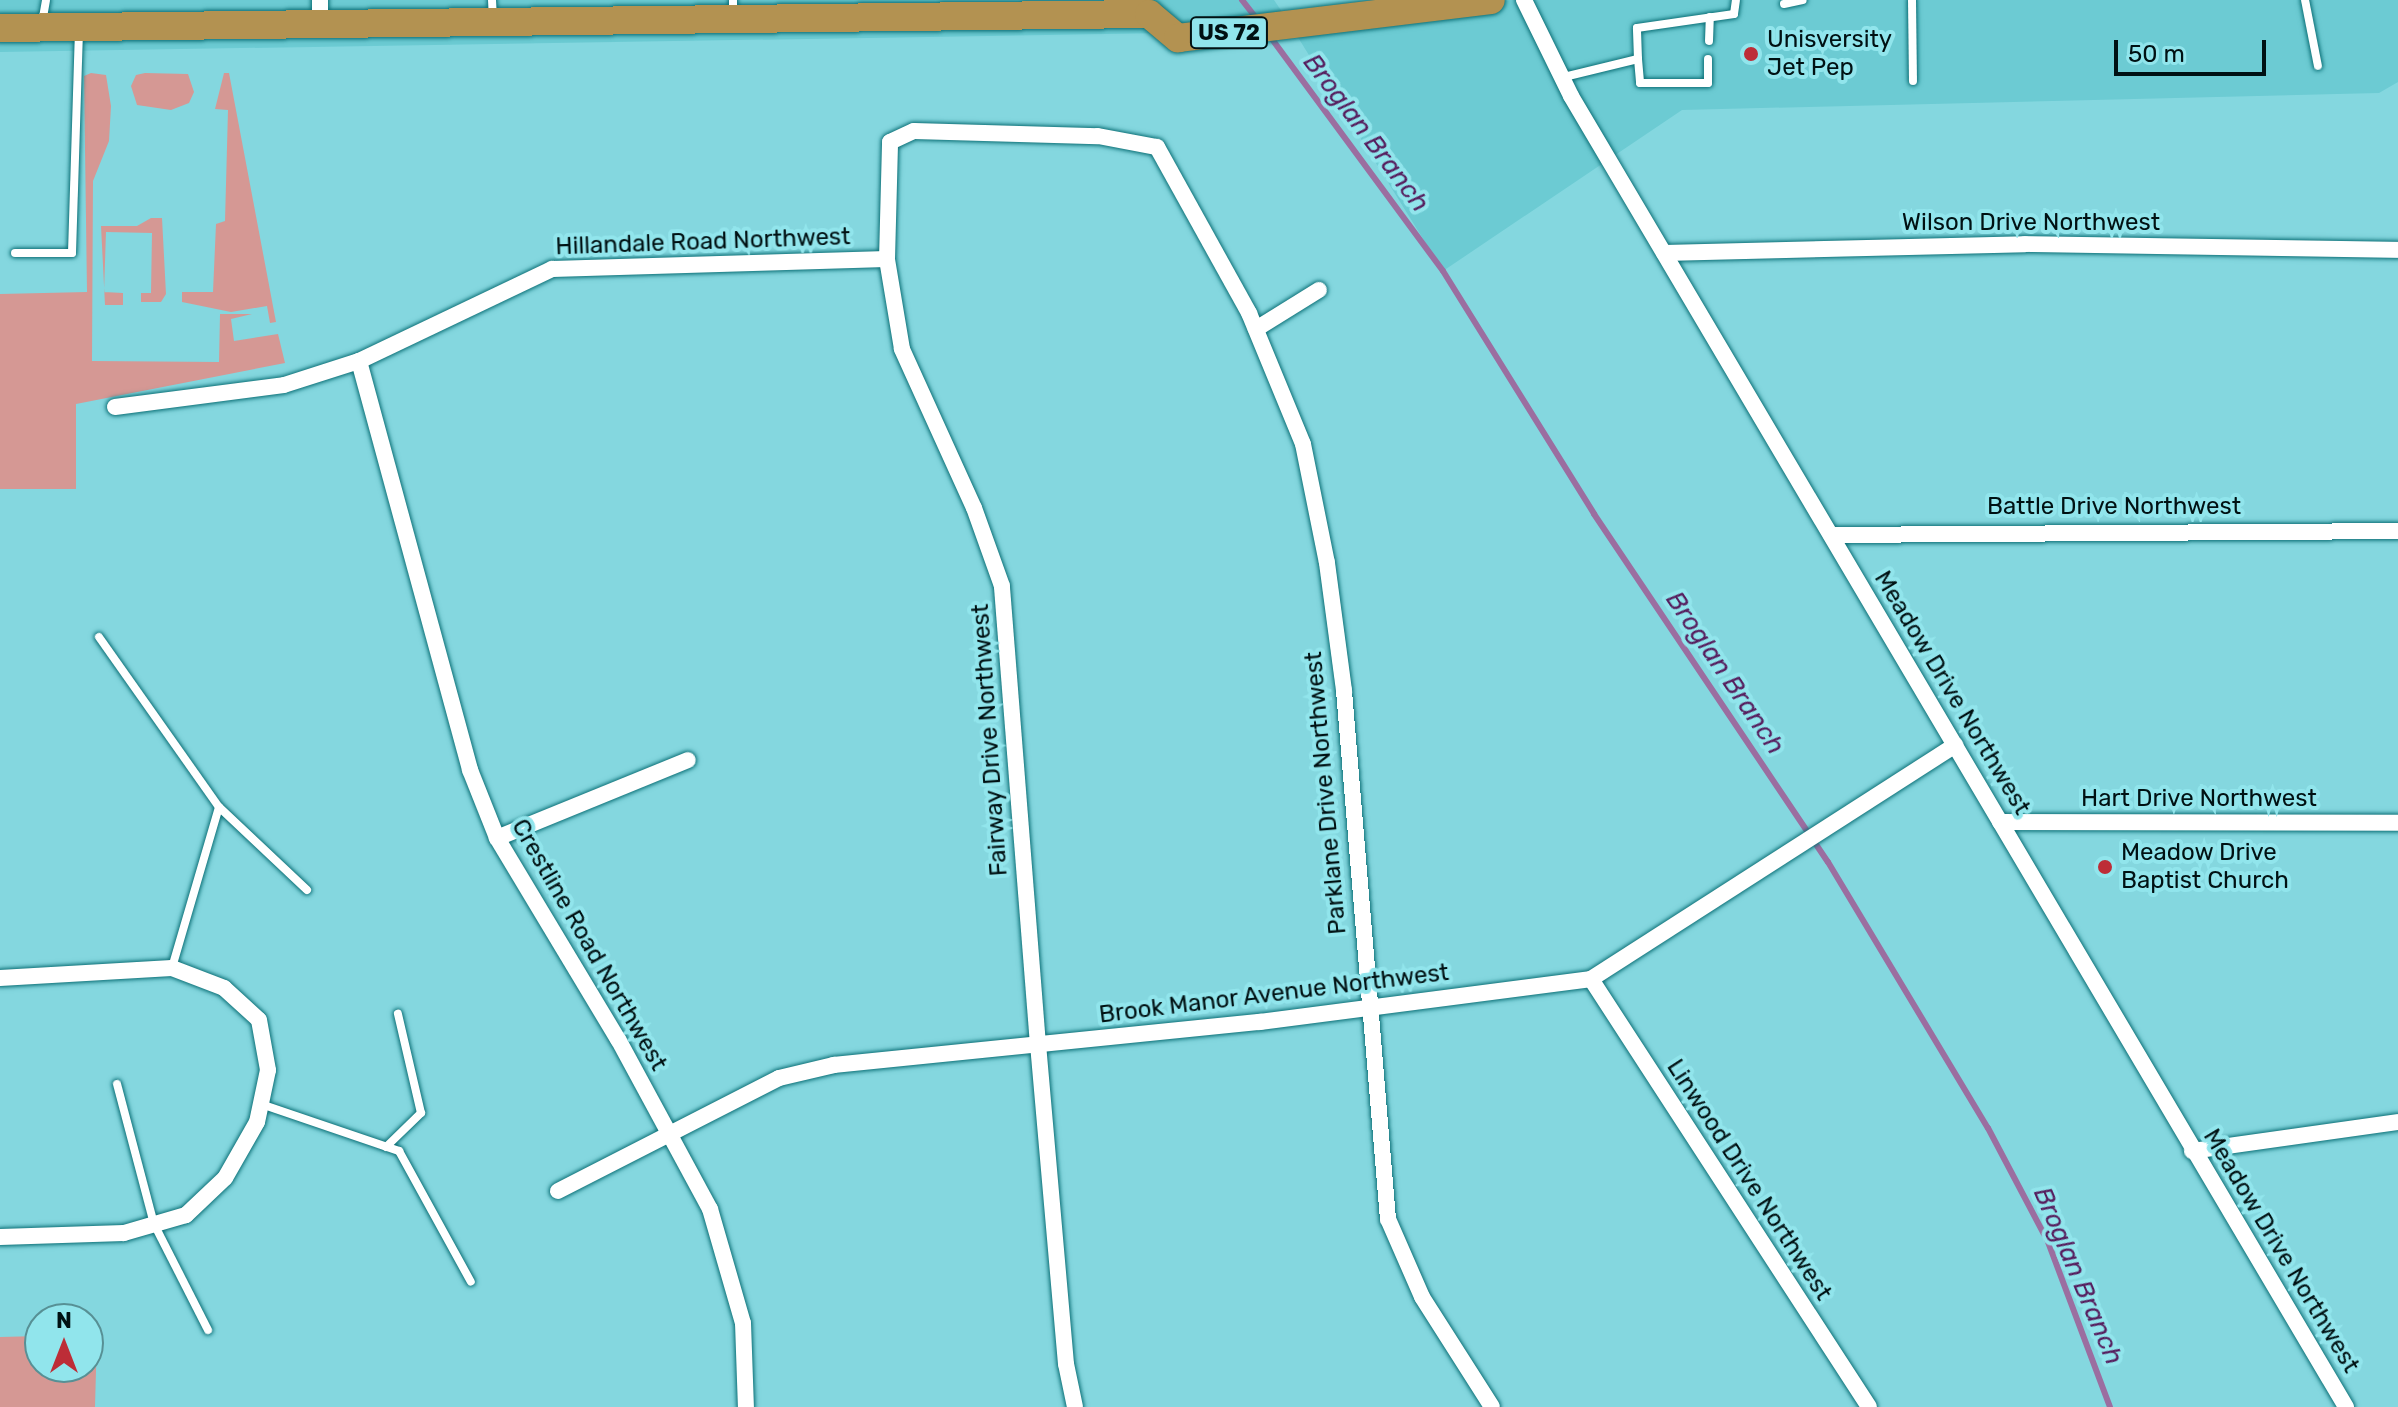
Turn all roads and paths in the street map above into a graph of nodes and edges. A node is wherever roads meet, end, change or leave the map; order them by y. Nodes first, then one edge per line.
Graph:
1 (1491, 0) edge
2 (1524, 0) edge
3 (1736, 0) edge
4 (1803, 0) edge
5 (1912, 0) edge
6 (2305, 0) edge
7 (1784, 4) dead end
8 (1155, 7) edge
9 (1066, 8) edge
10 (320, 10) edge
11 (492, 10) edge
12 (733, 10) edge
13 (881, 10) edge
14 (44, 14) edge
15 (1710, 17) junction
16 (79, 26) junction
17 (0, 28) edge
18 (1709, 41) dead end
19 (1638, 59) junction
20 (1708, 59) dead end
21 (2318, 66) dead end
22 (1564, 77) junction
23 (1913, 81) dead end
24 (940, 132) joint
25 (2398, 250) edge
26 (15, 253) dead end
27 (1664, 253) junction
28 (887, 259) junction
29 (1319, 290) dead end
30 (1256, 329) junction
31 (359, 361) junction
32 (115, 407) dead end
33 (2398, 531) edge
34 (1831, 535) junction
35 (99, 637) dead end
36 (1955, 745) junction
37 (688, 760) dead end
38 (219, 807) junction
39 (2000, 822) junction
40 (2398, 823) edge
41 (497, 838) junction
42 (307, 890) dead end
43 (172, 968) junction
44 (0, 978) edge
45 (1591, 979) junction
46 (1367, 1009) junction
47 (398, 1014) dead end
48 (1038, 1045) junction
49 (117, 1084) dead end
50 (261, 1104) junction
51 (2398, 1122) edge
52 (670, 1134) junction
53 (386, 1147) junction
54 (2192, 1151) junction
55 (558, 1191) dead end
56 (154, 1224) junction
57 (0, 1237) edge
58 (471, 1282) dead end
59 (208, 1330) dead end
60 (746, 1407) edge
61 (1075, 1407) edge
62 (1492, 1407) edge
63 (1869, 1407) edge
64 (2346, 1407) edge

1 - 8 highway, US 72
2 - 22 street, Meadow Drive Northwest
3 - 15 lane
4 - 7 lane
5 - 23 lane
6 - 21 lane
8 - 9 highway, US 72
9 - 13 highway, US 72
10 - 11 highway, US 72
10 - 16 highway, US 72
11 - 12 highway, US 72
12 - 13 highway, US 72
14 - 16 highway, US 72
14 - 17 highway, US 72
15 - 18 lane
15 - 19 lane
16 - 26 lane
19 - 20 lane
19 - 22 lane
22 - 27 street, Meadow Drive Northwest
24 - 28 street, Fairway Drive Northwest
24 - 30 street, Parklane Drive Northwest
25 - 27 street, Wilson Drive Northwest
27 - 34 street, Meadow Drive Northwest
28 - 31 street, Hillandale Road Northwest
28 - 48 street, Fairway Drive Northwest
29 - 30 street
30 - 46 street, Parklane Drive Northwest
31 - 32 street, Hillandale Road Northwest
31 - 41 street, Crestline Road Northwest
33 - 34 street, Battle Drive Northwest
34 - 36 street, Meadow Drive Northwest
35 - 38 lane
36 - 39 street, Meadow Drive Northwest
36 - 45 street, Brook Manor Avenue Northwest
37 - 41 street
38 - 42 lane
38 - 43 lane
39 - 40 street, Hart Drive Northwest
39 - 54 street, Meadow Drive Northwest
41 - 52 street, Crestline Road Northwest
43 - 44 street
43 - 50 street
45 - 46 street, Brook Manor Avenue Northwest
45 - 63 street, Linwood Drive Northwest
46 - 48 street, Brook Manor Avenue Northwest
46 - 62 street, Parklane Drive Northwest
47 - 53 lane
48 - 52 street, Brook Manor Avenue Northwest
48 - 61 street, Fairway Drive Northwest
49 - 56 lane
50 - 53 lane
50 - 56 street
51 - 54 street
52 - 55 street, Brook Manor Avenue Northwest
52 - 60 street, Crestline Road Northwest
53 - 58 lane
54 - 64 street, Meadow Drive Northwest
56 - 57 street
56 - 59 lane

